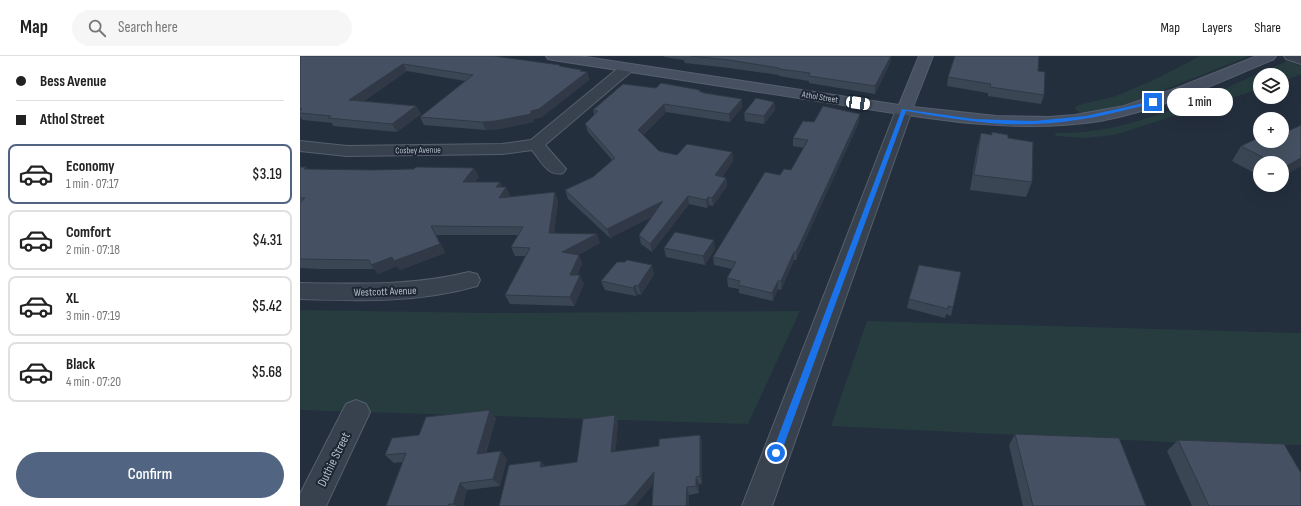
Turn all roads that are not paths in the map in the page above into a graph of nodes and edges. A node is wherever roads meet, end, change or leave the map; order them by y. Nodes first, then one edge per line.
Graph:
1 (553, 56) edge
2 (926, 56) edge
3 (1291, 56) edge
4 (1266, 58) edge
5 (1301, 60) edge
6 (627, 68) junction
7 (904, 110) junction
8 (536, 144) junction
9 (300, 146) edge
10 (557, 169) dead end
11 (469, 280) dead end
12 (300, 291) edge
13 (356, 412) dead end
14 (310, 506) edge
15 (757, 506) edge

1 - 6 street, Athol Street
2 - 7 street
3 - 5 street
4 - 7 street, Athol Street
6 - 7 street, Athol Street
6 - 8 street
7 - 15 street
8 - 9 street, Cosbey Avenue
8 - 10 street
11 - 12 street, Westcott Avenue
13 - 14 street, Duthie Street

